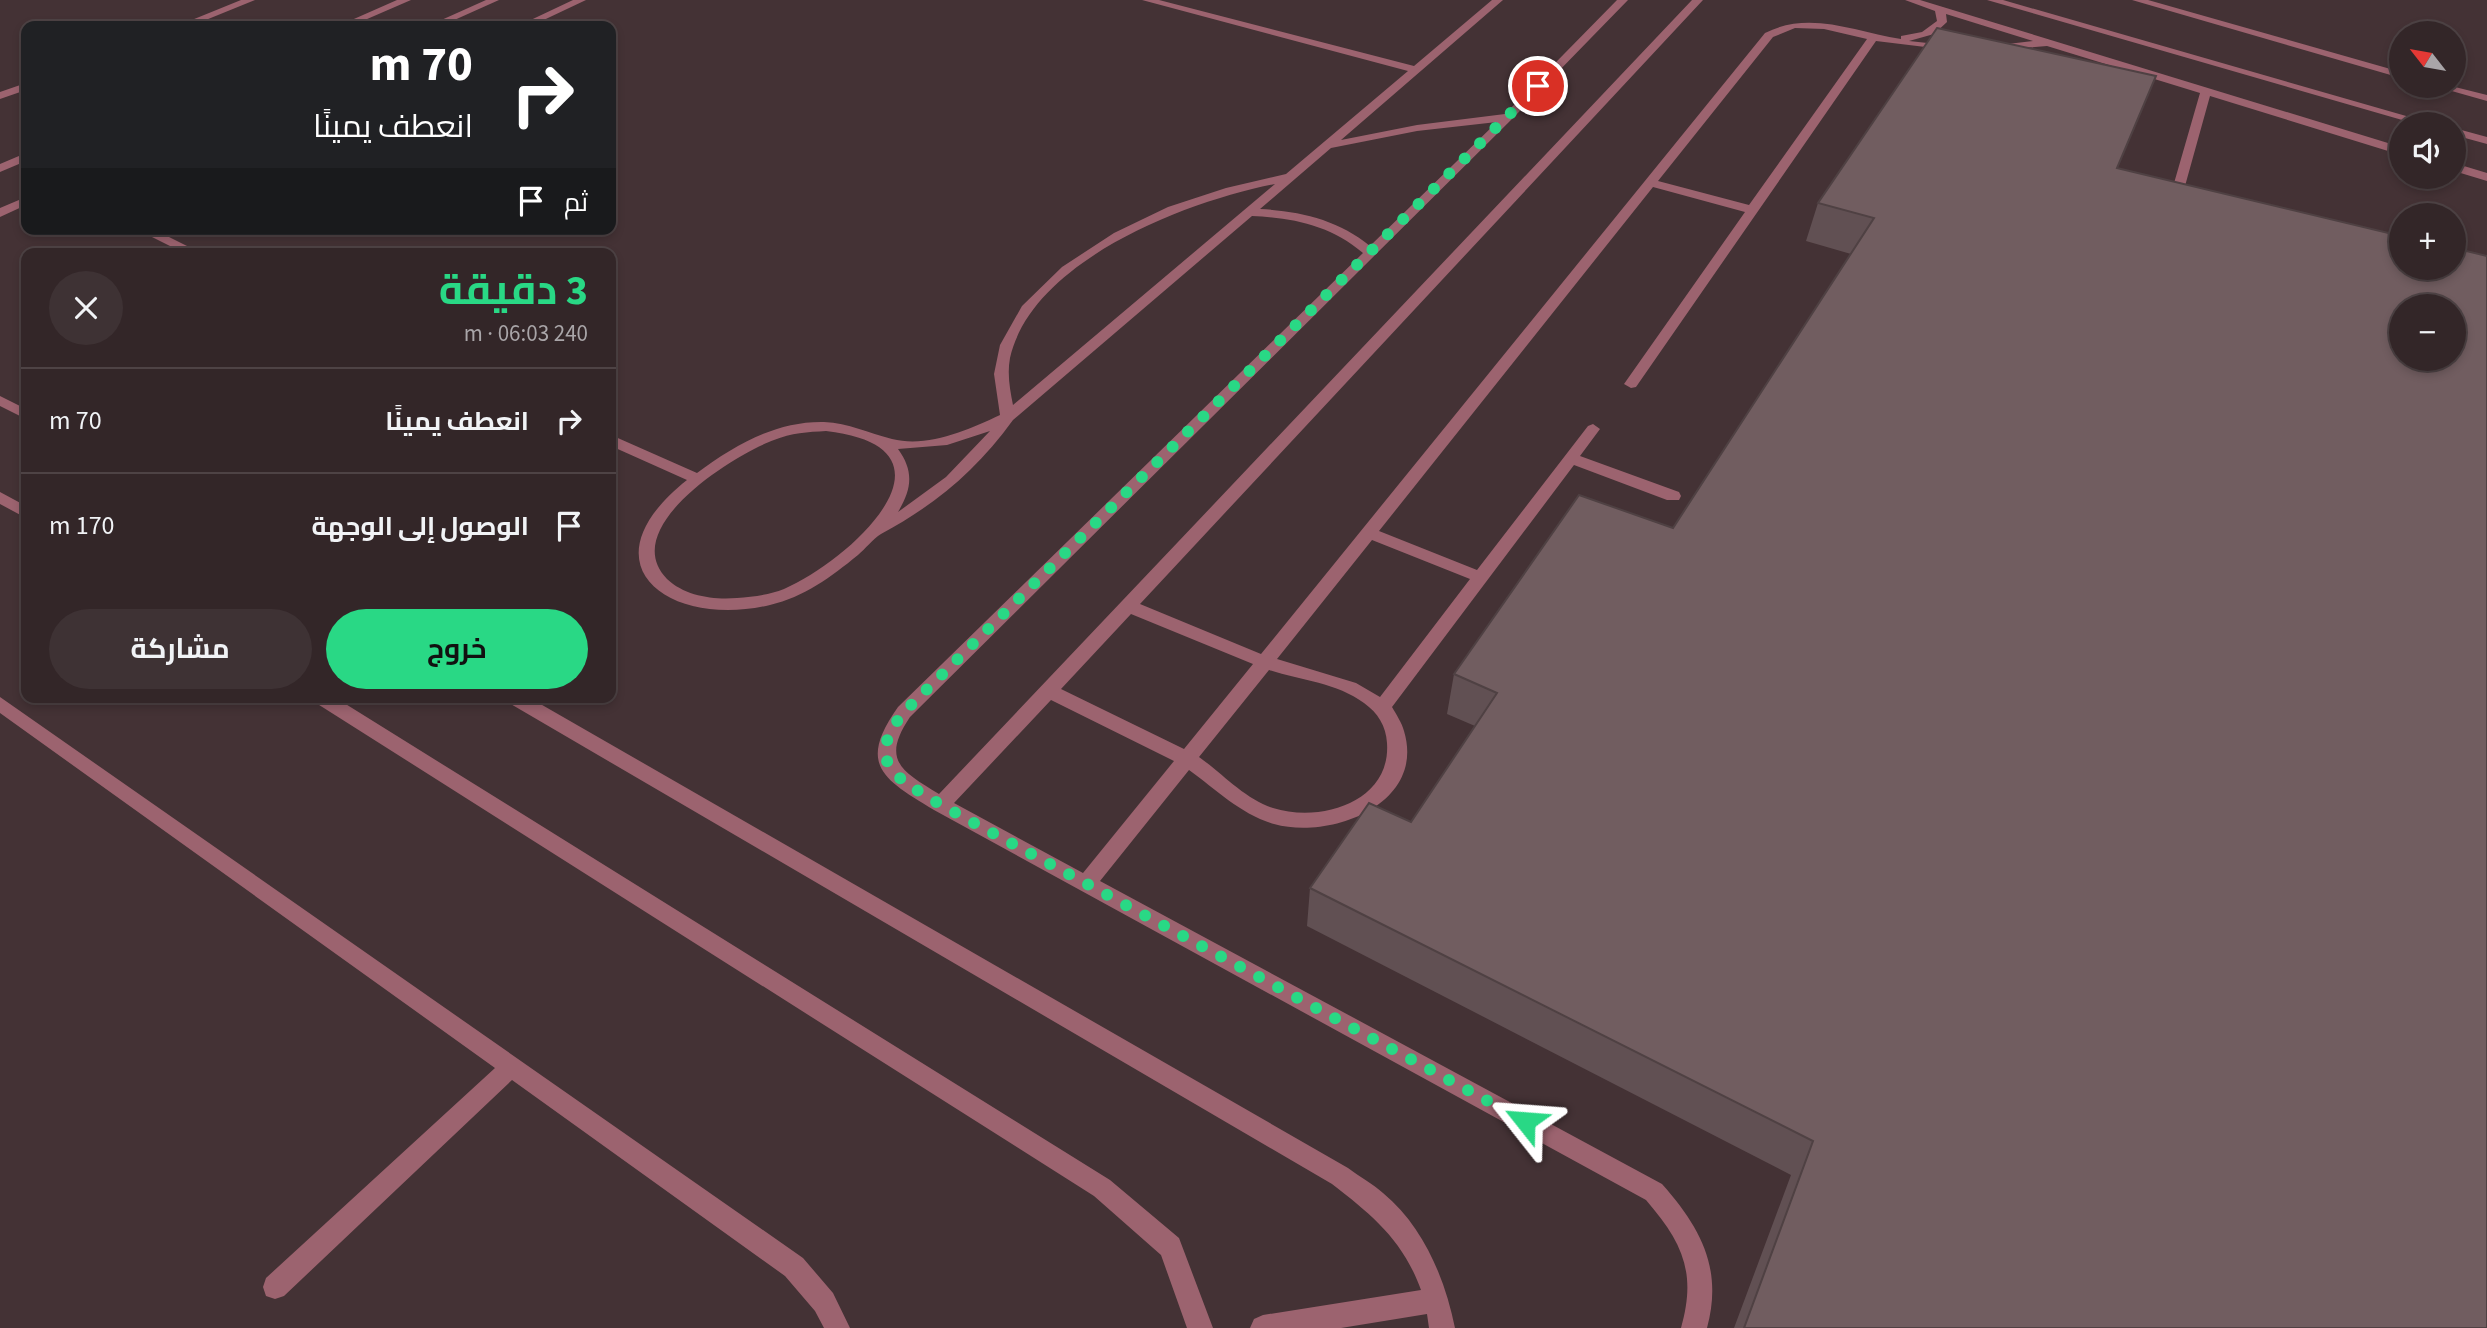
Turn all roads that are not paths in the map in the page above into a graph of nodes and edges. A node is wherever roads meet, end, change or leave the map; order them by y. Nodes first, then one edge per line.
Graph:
1 (250, 0) edge
2 (406, 0) edge
3 (494, 0) edge
4 (581, 0) edge
5 (1147, 0) edge
6 (1498, 0) edge
7 (1623, 0) edge
8 (1698, 0) edge
9 (1910, 0) edge
10 (1992, 0) edge
11 (2137, 0) edge
12 (1940, 9) junction
13 (195, 21) edge
14 (355, 21) edge
15 (445, 21) edge
16 (534, 21) edge
17 (1873, 37) junction
18 (2045, 43) junction
19 (1964, 49) edge
20 (1989, 49) edge
21 (1417, 70) junction
22 (2389, 72) edge
23 (21, 88) edge
24 (2205, 93) junction
25 (2466, 93) edge
26 (0, 96) edge
27 (2487, 98) edge
28 (2389, 113) edge
29 (1508, 117) junction
30 (2466, 135) edge
31 (2487, 141) edge
32 (1329, 145) junction
33 (2389, 147) edge
34 (21, 159) edge
35 (0, 168) edge
36 (2466, 171) edge
37 (1294, 176) junction
38 (2487, 177) edge
39 (1651, 183) junction
40 (21, 203) edge
41 (1753, 210) junction
42 (2172, 211) edge
43 (1251, 212) junction
44 (0, 213) edge
45 (155, 235) edge
46 (184, 248) edge
47 (1370, 252) junction
48 (1631, 384) dead end
49 (0, 400) edge
50 (21, 412) edge
51 (1008, 417) junction
52 (1593, 429) dead end
53 (616, 442) edge
54 (883, 443) junction
55 (1570, 458) junction
56 (698, 479) junction
57 (1672, 496) dead end
58 (0, 497) edge
59 (21, 510) edge
60 (1368, 533) junction
61 (866, 537) junction
62 (1480, 577) junction
63 (1129, 606) junction
64 (1265, 662) junction
65 (1049, 691) junction
66 (329, 703) edge
67 (524, 703) edge
68 (0, 704) edge
69 (1381, 708) junction
70 (1188, 760) junction
71 (941, 805) junction
72 (1086, 884) junction
73 (511, 1067) junction
74 (275, 1287) dead end
75 (1438, 1300) junction
76 (837, 1328) edge
77 (1200, 1328) edge
78 (1263, 1328) edge
79 (1442, 1328) edge
80 (1694, 1328) edge

1 - 13 street
2 - 14 street
3 - 15 street
4 - 16 street
5 - 21 street
6 - 21 street
7 - 29 street
8 - 63 street
9 - 12 street
10 - 28 street
11 - 22 street
12 - 17 street
12 - 18 street
17 - 19 street
17 - 39 street
17 - 41 street
18 - 20 street
18 - 24 street
21 - 32 street
23 - 26 street
24 - 33 street
24 - 42 street
25 - 27 street
29 - 32 street
29 - 47 street
30 - 31 street
32 - 37 street
34 - 35 street
36 - 38 street
37 - 43 street
37 - 51 street
39 - 41 street
39 - 60 street
40 - 44 street
41 - 48 street
43 - 47 street
43 - 51 street
45 - 46 street
47 - 71 street
49 - 50 street
51 - 54 street
51 - 61 street
52 - 55 street
53 - 56 street
54 - 56 street
54 - 61 street
55 - 57 street
55 - 62 street
56 - 61 street
58 - 59 street
60 - 62 street
60 - 64 street
62 - 69 street
63 - 64 street
63 - 65 street
64 - 69 street
64 - 70 street
65 - 70 street
65 - 71 street
66 - 77 street
67 - 75 street
68 - 73 street
69 - 70 street
70 - 72 street
71 - 72 street
72 - 80 street
73 - 74 street
73 - 76 street
75 - 78 street
75 - 79 street

